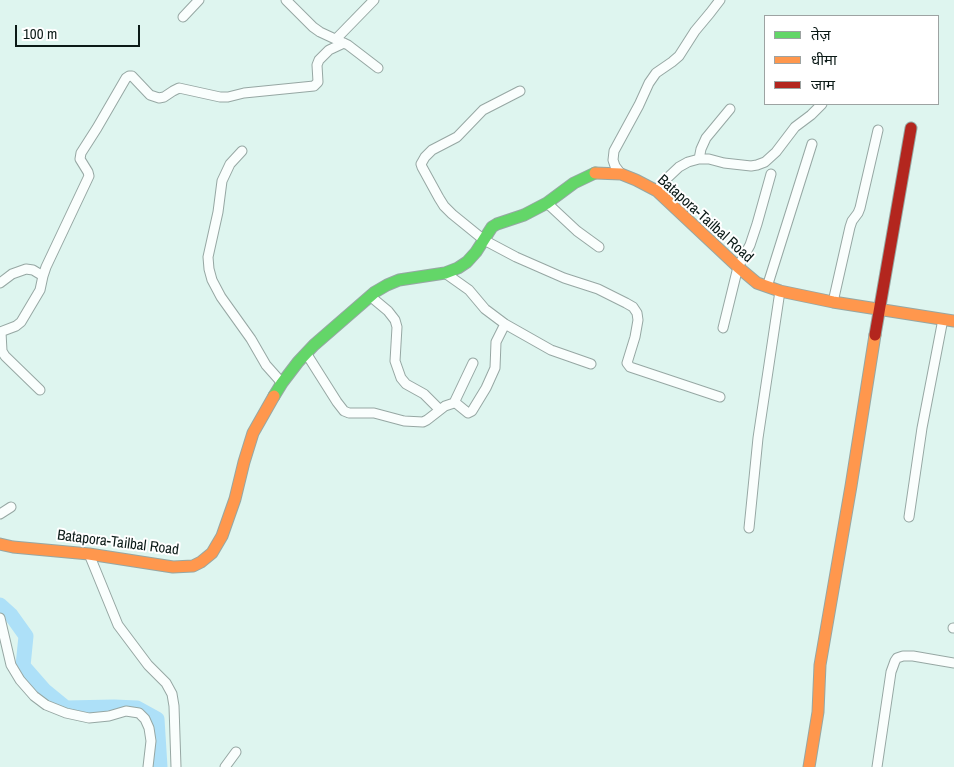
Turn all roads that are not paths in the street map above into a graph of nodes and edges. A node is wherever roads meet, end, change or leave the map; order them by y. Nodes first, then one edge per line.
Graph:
1 (199, 0) edge
2 (286, 0) edge
3 (374, 0) edge
4 (720, 0) edge
5 (183, 17) dead end
6 (340, 41) junction
7 (378, 68) dead end
8 (520, 91) dead end
9 (821, 105) edge
10 (730, 109) dead end
11 (911, 128) dead end
12 (878, 130) dead end
13 (812, 144) dead end
14 (242, 151) dead end
15 (699, 159) junction
16 (621, 174) junction
17 (771, 174) dead end
18 (657, 191) junction
19 (547, 203) junction
20 (484, 240) junction
21 (599, 247) dead end
22 (738, 267) junction
23 (446, 273) junction
24 (42, 276) junction
25 (0, 282) edge
26 (767, 287) junction
27 (780, 291) junction
28 (370, 296) junction
29 (833, 302) junction
30 (879, 309) junction
31 (949, 320) edge
32 (505, 324) junction
33 (723, 328) dead end
34 (1, 332) edge
35 (306, 353) junction
36 (473, 363) dead end
37 (591, 364) dead end
38 (282, 383) junction
39 (40, 390) dead end
40 (720, 397) dead end
41 (454, 403) junction
42 (439, 409) junction
43 (11, 507) dead end
44 (0, 514) edge
45 (909, 517) dead end
46 (749, 528) dead end
47 (0, 544) edge
48 (89, 554) junction
49 (0, 618) edge
50 (954, 663) edge
51 (236, 752) dead end
52 (148, 767) edge
53 (176, 767) edge
54 (225, 767) edge
55 (809, 767) edge
56 (877, 767) edge

1 - 5 street
2 - 6 street
3 - 6 street
4 - 16 street
6 - 7 street
6 - 24 street
8 - 20 street
9 - 15 street
10 - 15 street
11 - 30 main road
12 - 29 street
13 - 26 street
14 - 38 street
15 - 18 street
16 - 18 main road, Batapora-Tailbal Road
16 - 19 main road, Batapora-Tailbal Road
17 - 22 street
18 - 22 main road, Batapora-Tailbal Road
19 - 20 main road, Batapora-Tailbal Road
19 - 21 street
20 - 23 main road, Batapora-Tailbal Road
20 - 40 street
22 - 26 main road, Batapora-Tailbal Road
22 - 33 street
23 - 28 main road, Batapora-Tailbal Road
23 - 32 street
24 - 25 street
24 - 34 street
26 - 27 main road, Batapora-Tailbal Road
27 - 29 main road, Batapora-Tailbal Road
27 - 46 street
28 - 35 main road, Batapora-Tailbal Road
28 - 42 street
29 - 30 main road, Batapora-Tailbal Road
30 - 31 main road, Batapora-Tailbal Road
30 - 55 main road
31 - 45 street
32 - 37 street
32 - 41 street
34 - 39 street
35 - 38 main road, Batapora-Tailbal Road
35 - 42 street
36 - 41 street
38 - 48 main road, Batapora-Tailbal Road
41 - 42 street
43 - 44 street
47 - 48 main road, Batapora-Tailbal Road
48 - 53 street
49 - 52 street
50 - 56 street
51 - 54 street

